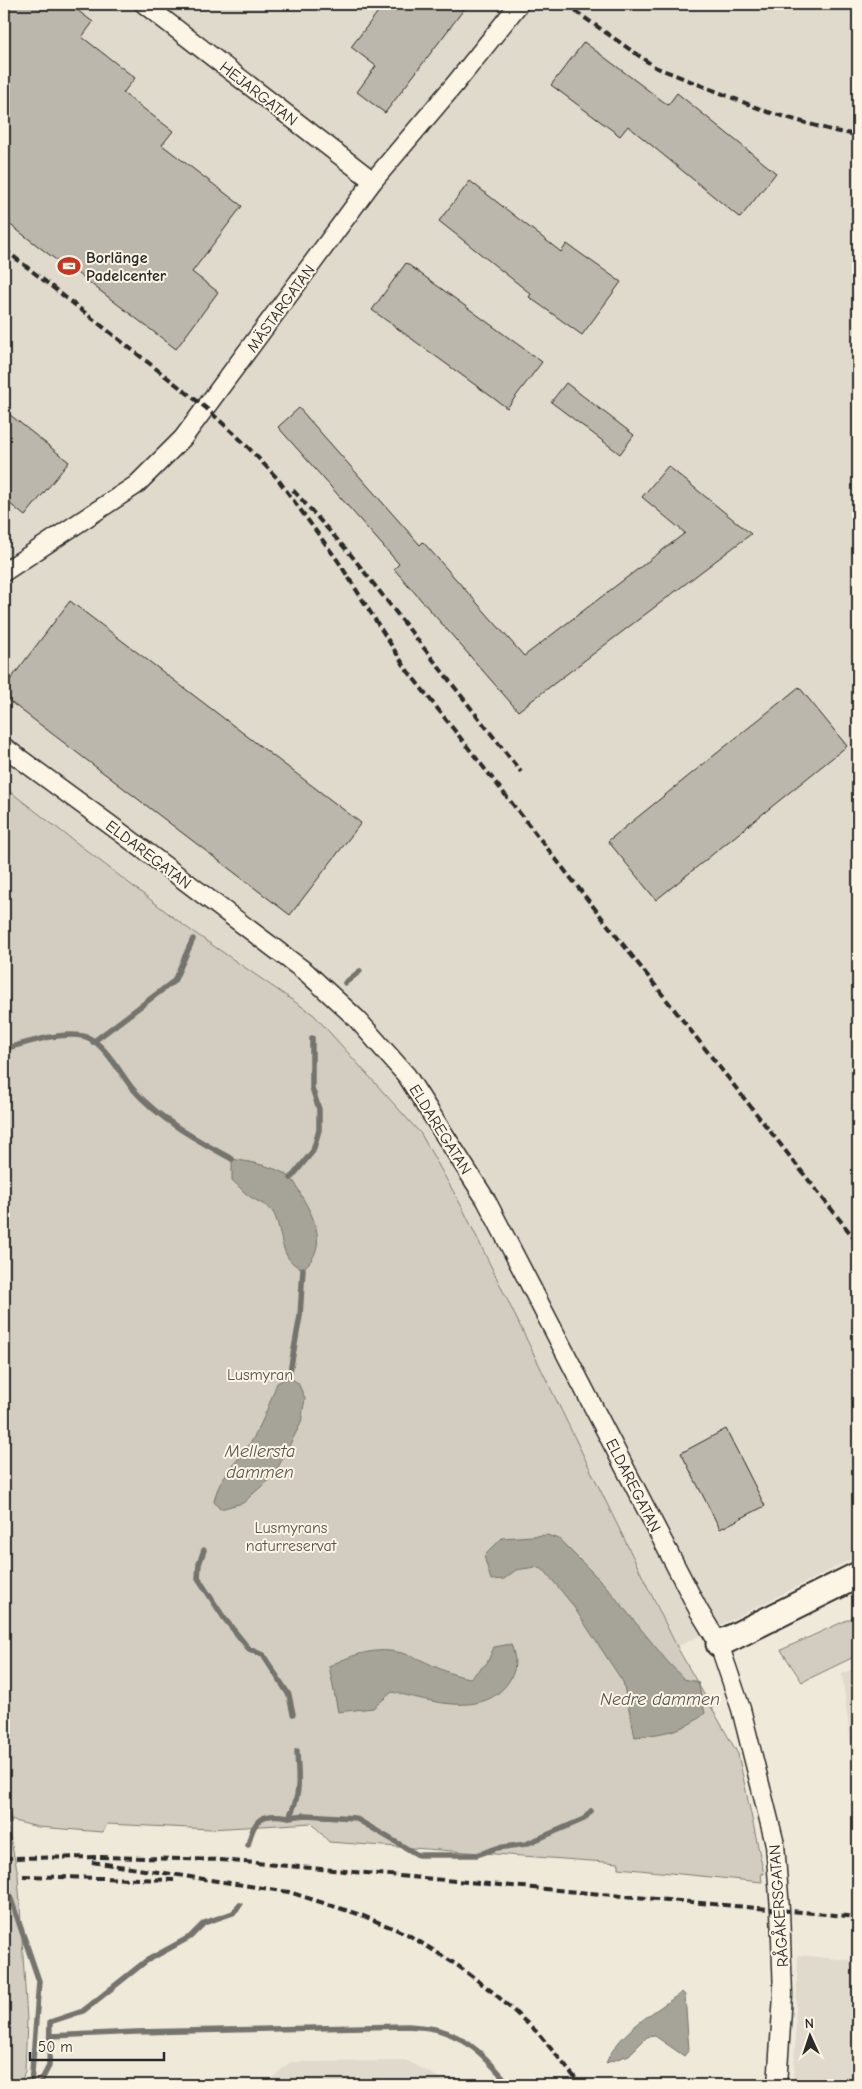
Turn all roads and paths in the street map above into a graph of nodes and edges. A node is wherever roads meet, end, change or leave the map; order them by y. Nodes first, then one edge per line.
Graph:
1 (144, 4) edge
2 (519, 4) edge
3 (373, 181) junction
4 (4, 572) edge
5 (4, 747) edge
6 (858, 1575) edge
7 (720, 1644) junction
8 (777, 2085) edge

1 - 3 street, HEJARGATAN
2 - 3 street, MÄSTARGATAN
3 - 4 street, MÄSTARGATAN
5 - 7 street, ELDAREGATAN
6 - 7 street
7 - 8 street, RÅGÅKERSGATAN

